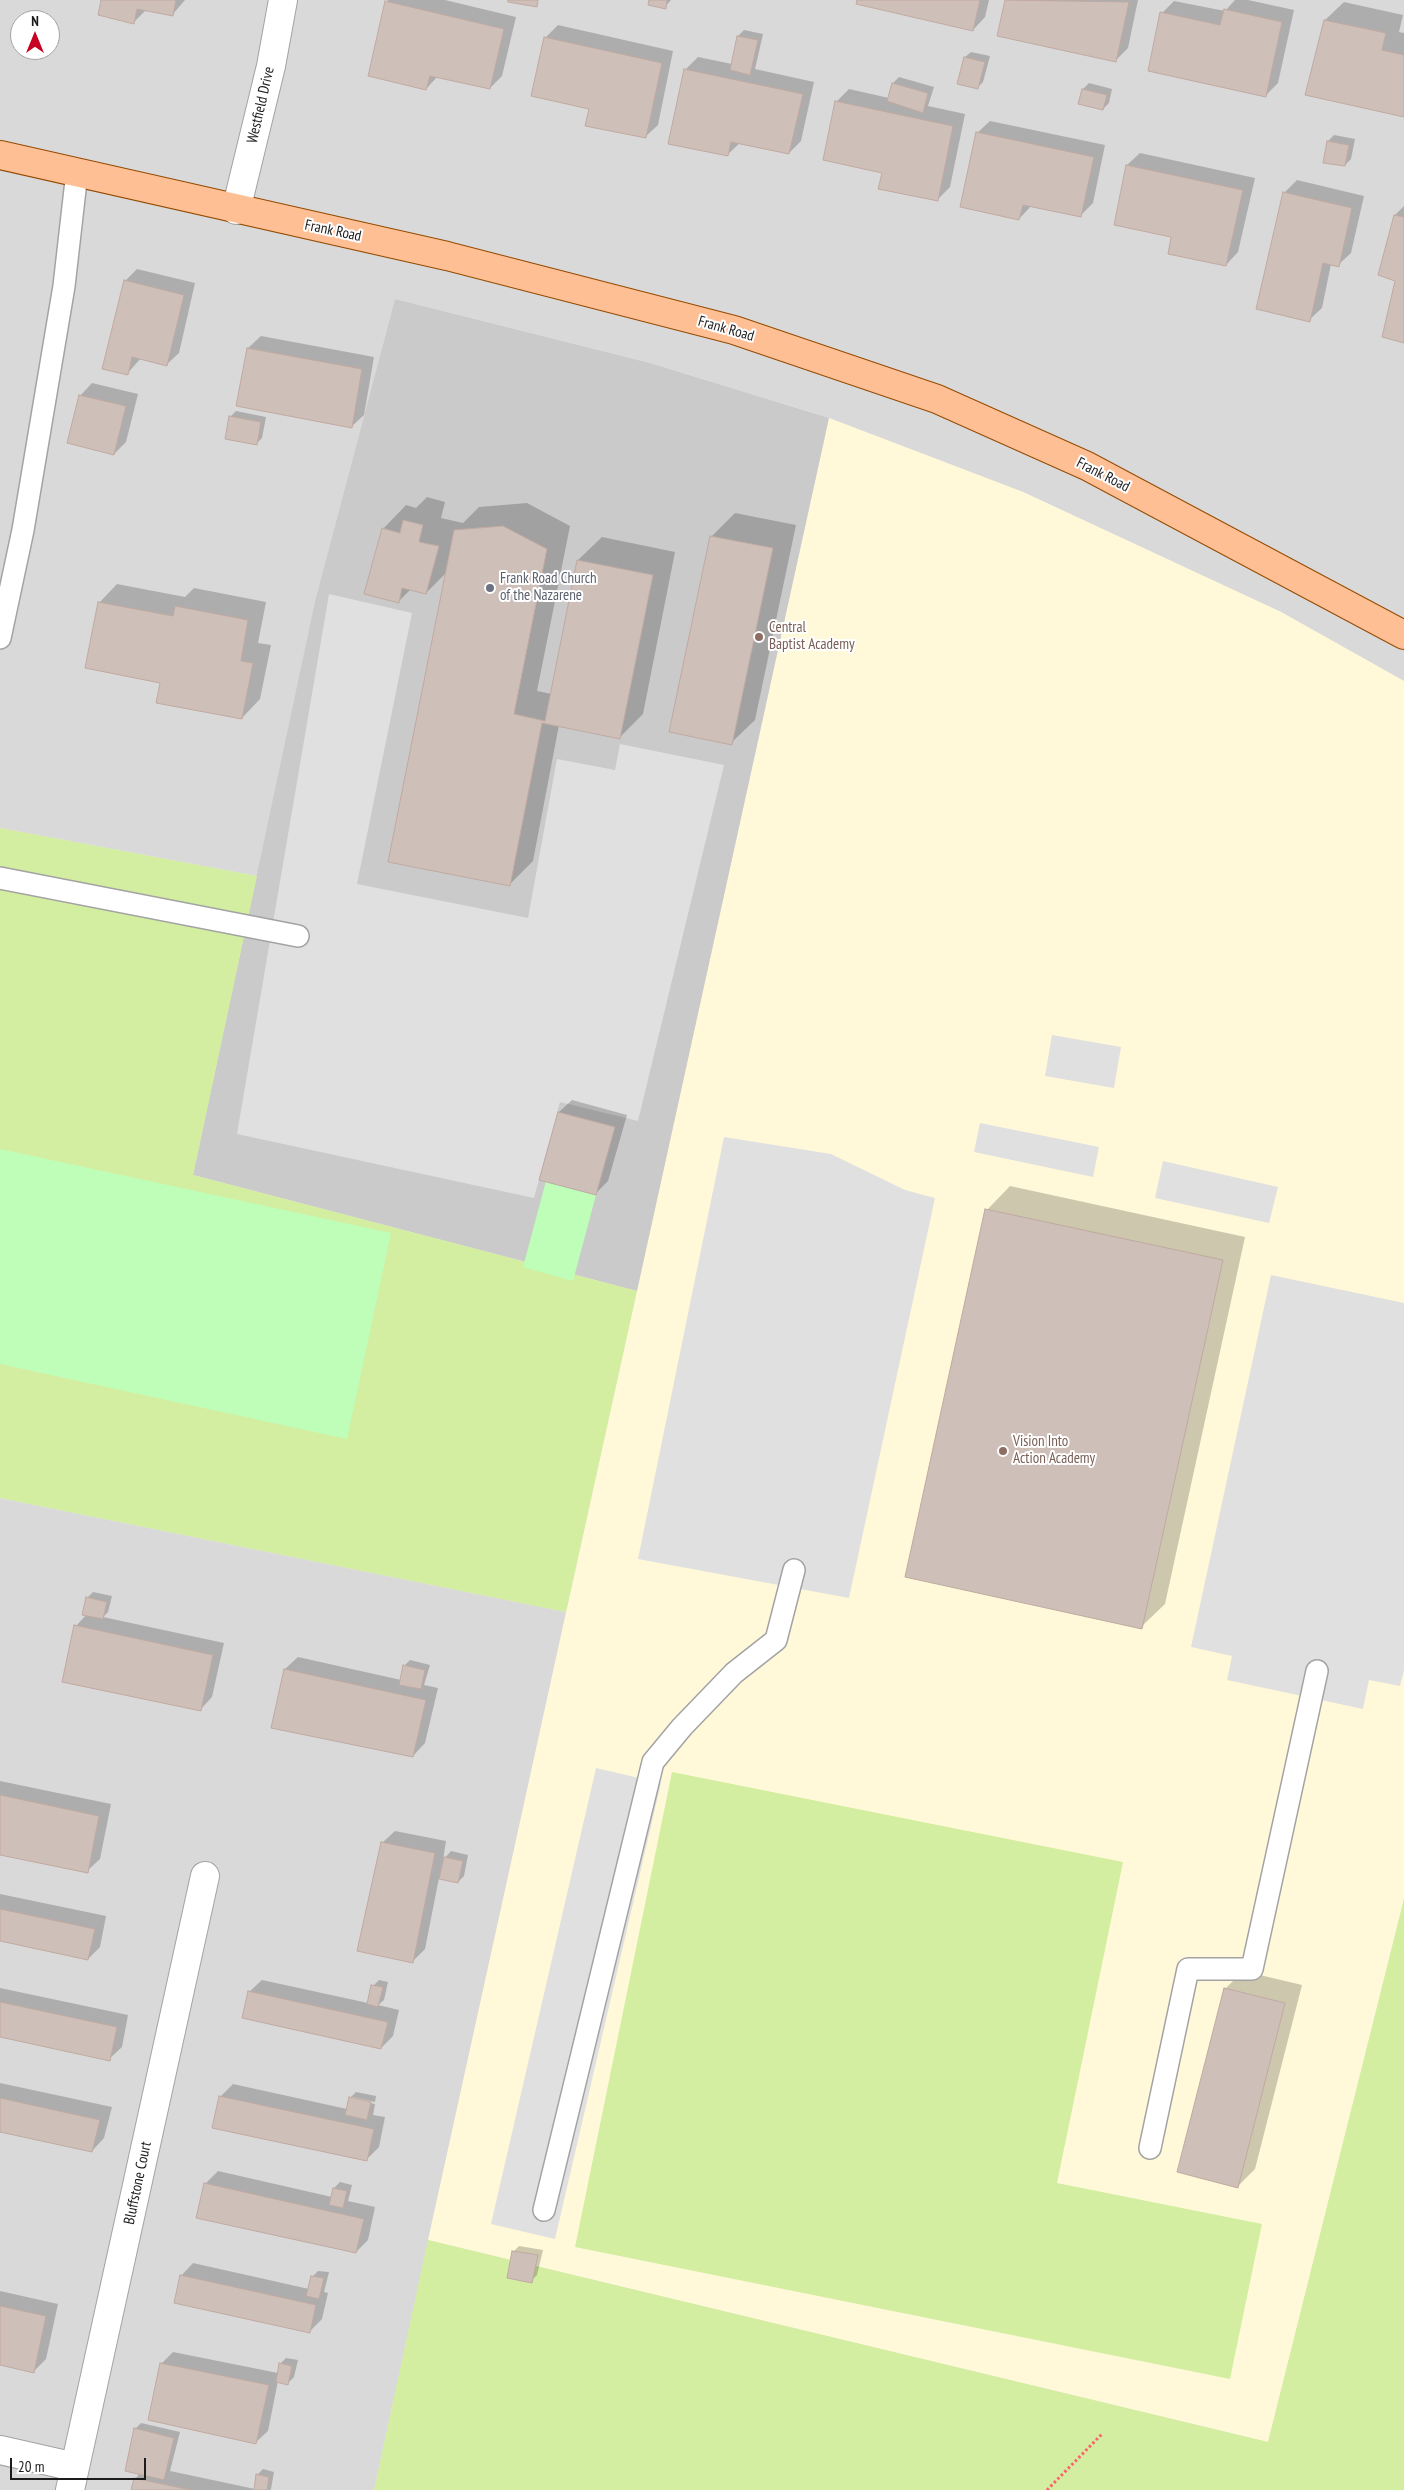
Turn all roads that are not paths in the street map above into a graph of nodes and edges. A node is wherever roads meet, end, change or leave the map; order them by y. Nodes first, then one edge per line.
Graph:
1 (283, 0) edge
2 (0, 155) edge
3 (77, 172) junction
4 (236, 210) junction
5 (1404, 635) edge
6 (0, 638) edge
7 (0, 878) edge
8 (298, 936) dead end
9 (794, 1570) dead end
10 (1317, 1671) dead end
11 (205, 1876) dead end
12 (1150, 2148) dead end
13 (544, 2210) dead end
14 (0, 2450) edge
15 (72, 2478) edge

1 - 4 street, Westfield Drive
2 - 3 main road, Frank Road
3 - 4 main road, Frank Road
3 - 6 lane
4 - 5 main road, Frank Road
7 - 8 lane
9 - 13 lane
10 - 12 lane
11 - 15 street, Bluffstone Court
14 - 15 street

